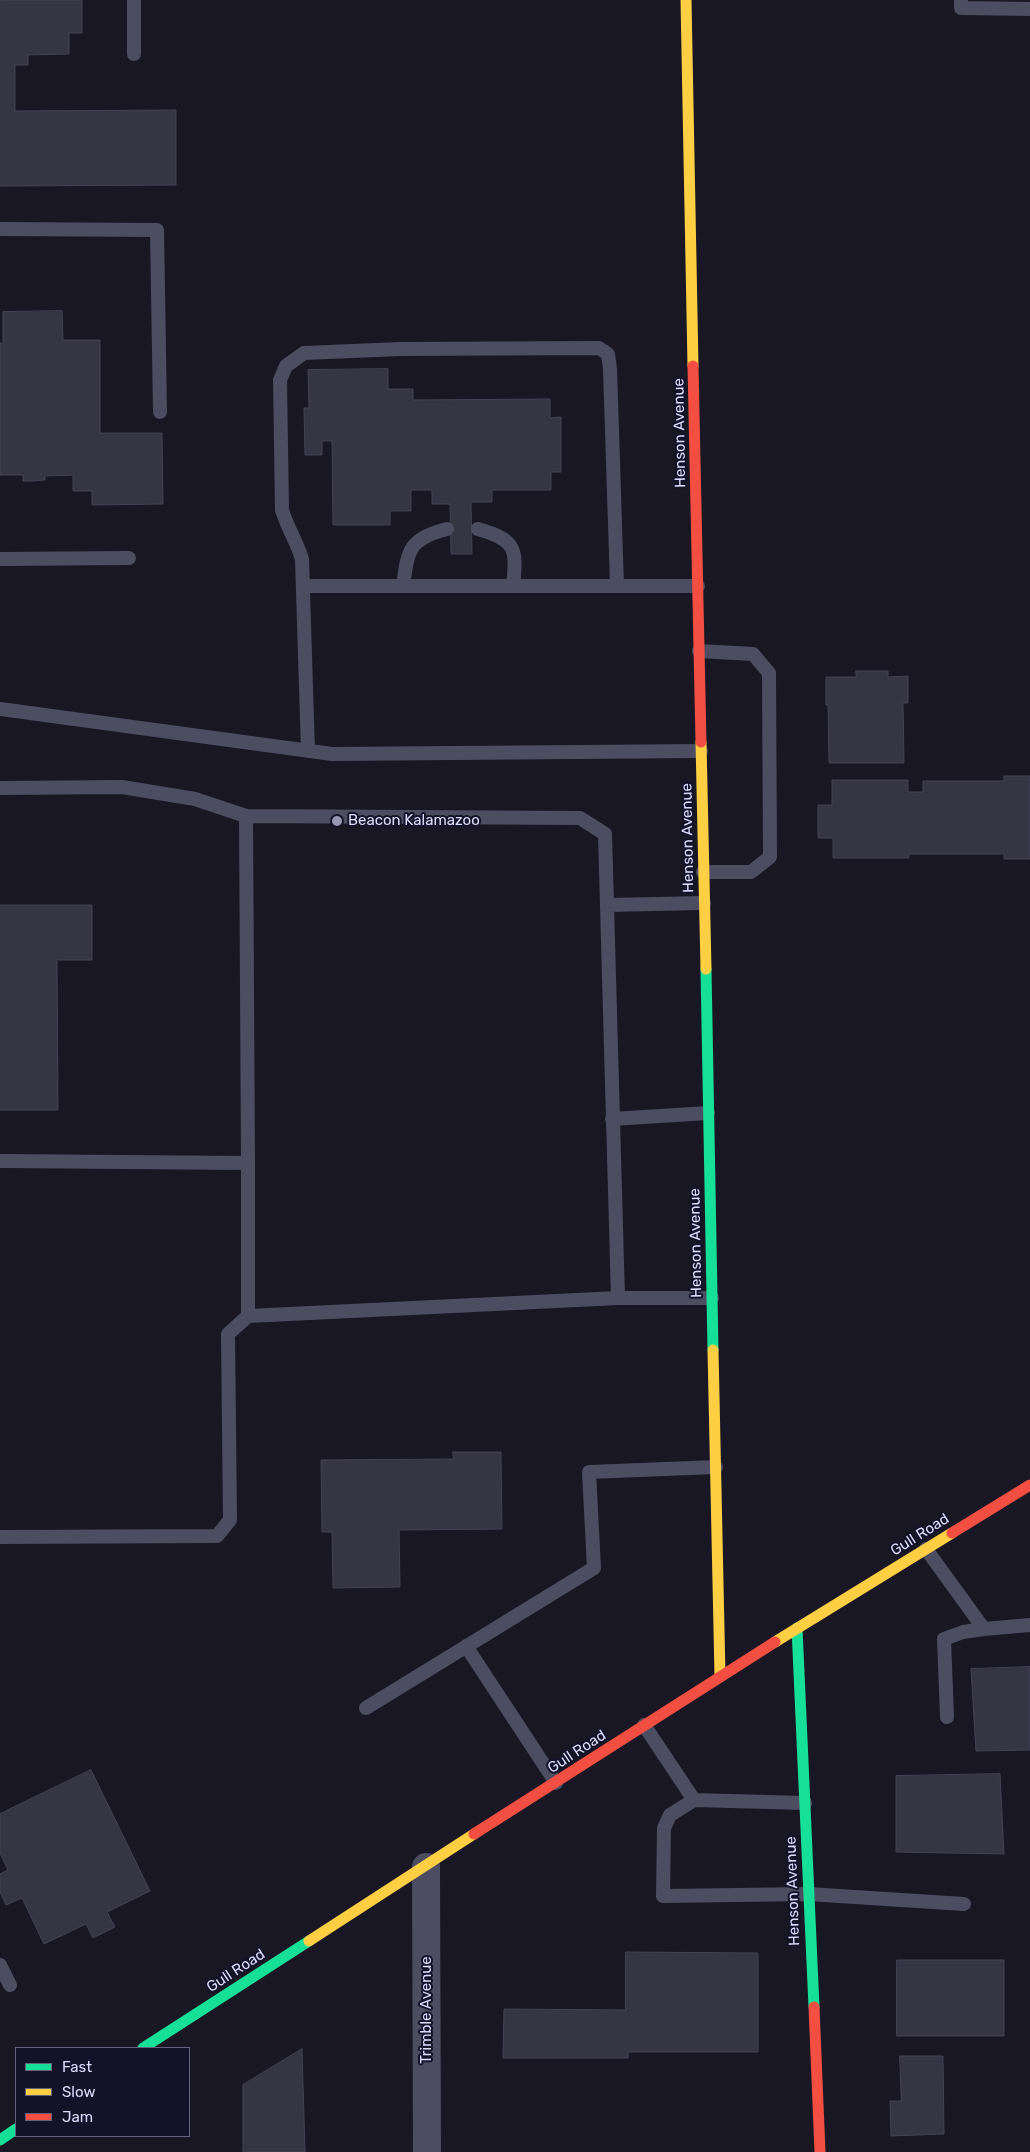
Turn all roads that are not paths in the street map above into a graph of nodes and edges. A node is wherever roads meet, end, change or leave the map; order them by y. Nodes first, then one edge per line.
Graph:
1 (134, 0) edge
2 (686, 0) edge
3 (961, 0) edge
4 (1030, 9) edge
5 (134, 54) dead end
6 (0, 228) edge
7 (160, 412) dead end
8 (448, 529) dead end
9 (478, 529) dead end
10 (129, 558) dead end
11 (0, 559) edge
12 (303, 586) junction
13 (402, 586) junction
14 (513, 586) junction
15 (616, 586) junction
16 (698, 586) junction
17 (699, 652) junction
18 (0, 709) edge
19 (308, 751) junction
20 (701, 751) junction
21 (0, 788) edge
22 (246, 816) junction
23 (703, 872) junction
24 (704, 903) junction
25 (607, 906) junction
26 (708, 1113) junction
27 (612, 1119) junction
28 (0, 1161) edge
29 (248, 1164) junction
30 (618, 1298) junction
31 (712, 1298) junction
32 (248, 1316) junction
33 (716, 1467) junction
34 (1030, 1485) edge
35 (0, 1537) edge
36 (926, 1549) junction
37 (1030, 1625) edge
38 (797, 1628) junction
39 (984, 1629) junction
40 (466, 1646) junction
41 (720, 1676) junction
42 (366, 1708) dead end
43 (947, 1717) dead end
44 (644, 1725) junction
45 (556, 1783) junction
46 (694, 1800) junction
47 (805, 1803) junction
48 (426, 1867) junction
49 (808, 1894) junction
50 (964, 1904) dead end
51 (0, 1965) edge
52 (10, 1985) dead end
53 (145, 2047) edge
54 (15, 2130) edge
55 (0, 2140) edge
56 (428, 2152) edge
57 (820, 2152) edge

1 - 5 lane
2 - 16 street, Henson Avenue
3 - 4 lane
6 - 7 lane
8 - 13 lane
9 - 14 lane
10 - 11 lane
12 - 13 lane
12 - 15 lane
12 - 19 lane
13 - 14 lane
14 - 15 lane
15 - 16 lane
16 - 17 street, Henson Avenue
17 - 20 street, Henson Avenue
17 - 23 lane
18 - 19 lane
19 - 20 lane
20 - 23 street, Henson Avenue
21 - 22 lane
22 - 25 lane
22 - 29 lane
23 - 24 street, Henson Avenue
24 - 25 lane
24 - 26 street, Henson Avenue
25 - 27 lane
26 - 27 lane
26 - 31 street, Henson Avenue
27 - 30 lane
28 - 29 lane
29 - 32 lane
30 - 31 lane
30 - 32 lane
31 - 33 street, Henson Avenue
32 - 35 lane
33 - 40 lane
33 - 41 street, Henson Avenue
34 - 36 street, Gull Road
36 - 38 street, Gull Road
36 - 39 lane
37 - 39 lane
38 - 41 street, Gull Road
38 - 47 street, Henson Avenue
39 - 43 lane
40 - 42 lane
40 - 45 lane
41 - 44 street, Gull Road
44 - 45 street, Gull Road
44 - 46 lane
45 - 48 street, Gull Road
46 - 47 lane
46 - 49 lane
47 - 49 street, Henson Avenue
48 - 53 street, Gull Road
48 - 56 street, Trimble Avenue
49 - 50 lane
49 - 57 street, Henson Avenue
51 - 52 lane
54 - 55 street

